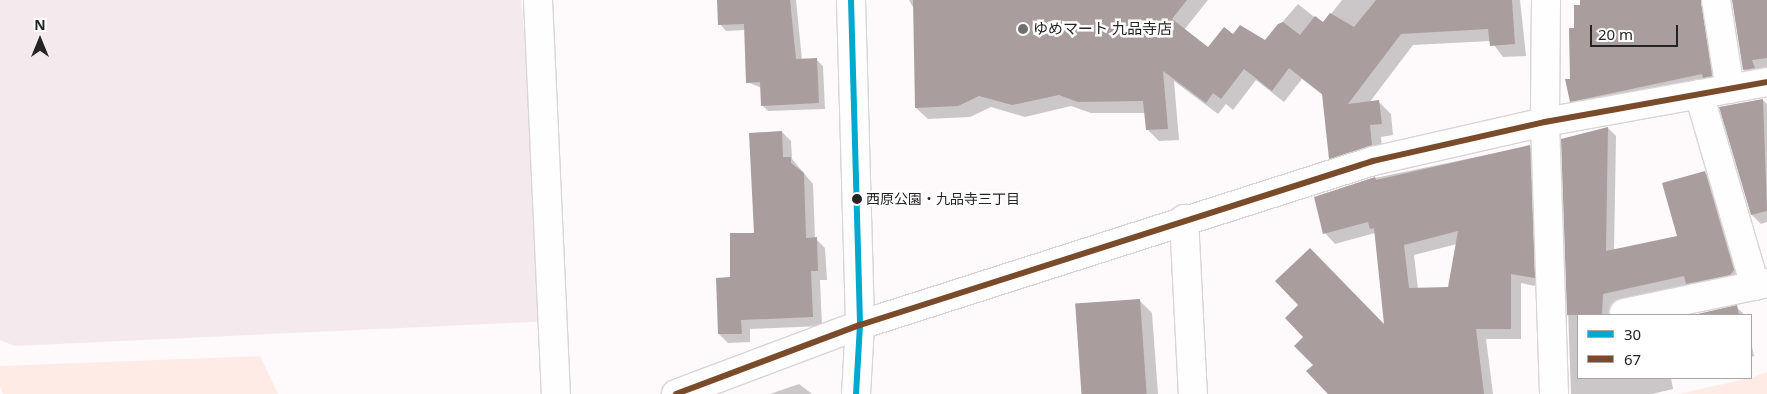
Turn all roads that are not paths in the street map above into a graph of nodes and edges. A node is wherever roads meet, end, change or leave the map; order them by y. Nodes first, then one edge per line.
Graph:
1 (538, 0) edge
2 (851, 0) edge
3 (1546, 0) edge
4 (1716, 0) edge
5 (1766, 85) edge
6 (1730, 89) junction
7 (1699, 94) junction
8 (1545, 122) junction
9 (1184, 219) junction
10 (1761, 285) edge
11 (1624, 313) dead end
12 (860, 325) junction
13 (556, 394) edge
14 (676, 394) edge
15 (856, 394) edge
16 (1193, 394) edge
17 (1554, 394) edge

1 - 13 street
2 - 12 street
3 - 8 street
4 - 6 street
5 - 6 street
6 - 7 street
7 - 8 street
7 - 10 street
8 - 9 street
8 - 17 street
9 - 12 street
9 - 16 street
10 - 11 street
12 - 14 street
12 - 15 street

